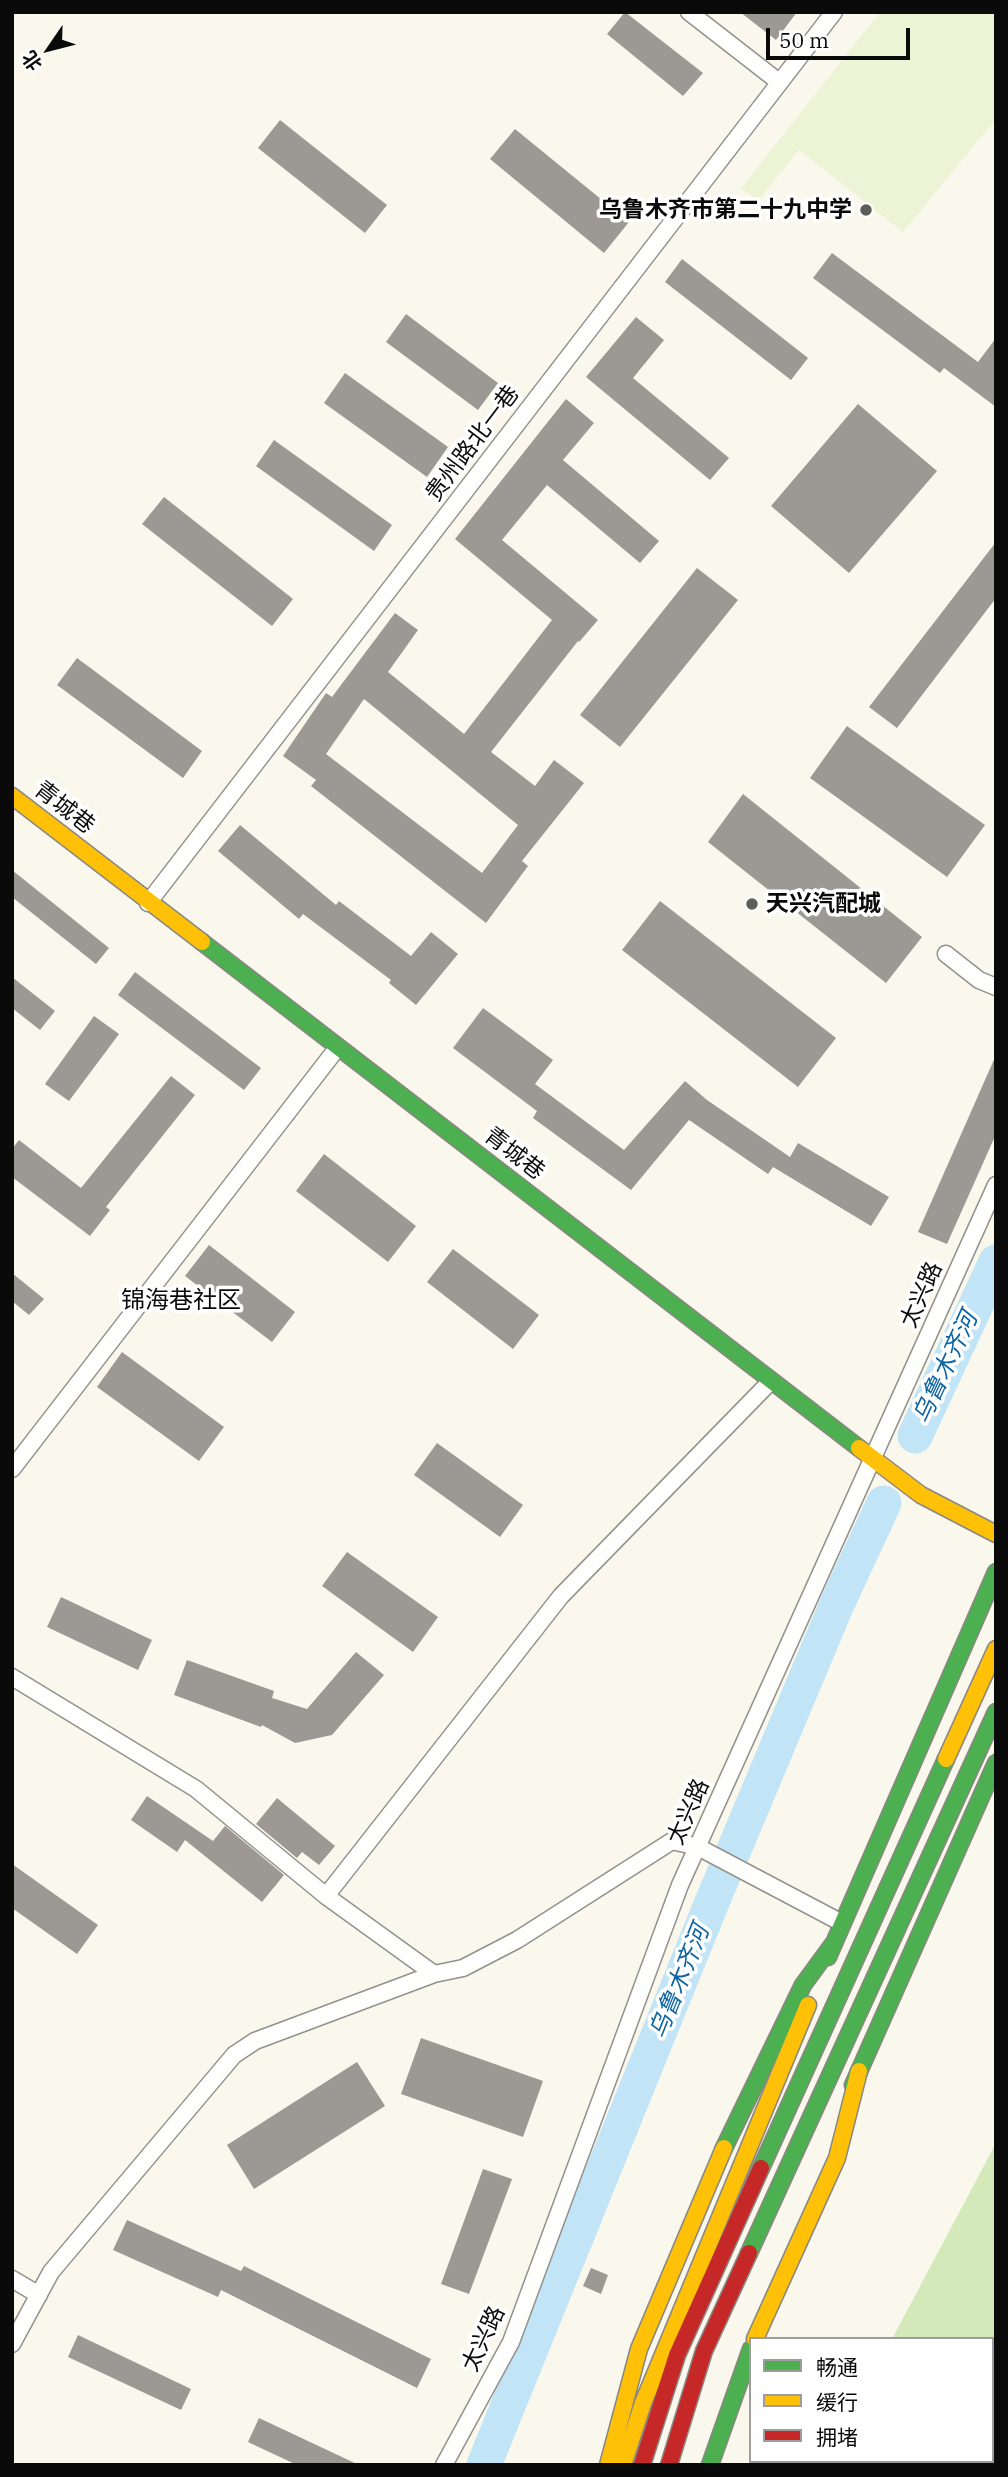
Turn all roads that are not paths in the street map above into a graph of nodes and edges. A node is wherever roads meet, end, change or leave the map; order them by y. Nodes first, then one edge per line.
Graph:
1 (689, 12) edge
2 (834, 12) edge
3 (779, 82) junction
4 (12, 796) edge
5 (148, 903) junction
6 (946, 954) dead end
7 (996, 988) edge
8 (338, 1047) junction
9 (996, 1185) edge
10 (771, 1381) junction
11 (873, 1459) junction
12 (12, 1469) edge
13 (996, 1534) edge
14 (996, 1572) edge
15 (996, 1649) edge
16 (12, 1677) edge
17 (996, 1712) edge
18 (996, 1763) edge
19 (698, 1847) junction
20 (326, 1896) junction
21 (842, 1923) junction
22 (833, 1944) junction
23 (434, 1974) junction
24 (859, 2071) junction
25 (12, 2279) edge
26 (38, 2295) junction
27 (756, 2337) edge
28 (12, 2344) edge
29 (749, 2355) edge
30 (444, 2465) edge
31 (608, 2465) edge
32 (623, 2465) edge
33 (642, 2465) edge
34 (669, 2465) edge
35 (700, 2465) edge
36 (710, 2465) edge

1 - 3 street
2 - 3 street, 贵州路北一巷
3 - 5 street, 贵州路北一巷
4 - 5 main road, 青城巷
5 - 8 main road, 青城巷
6 - 7 street
8 - 10 main road, 青城巷
8 - 12 street
9 - 11 street, 太兴路
10 - 11 main road, 青城巷
10 - 20 street
11 - 13 main road, 青城巷
11 - 19 street, 太兴路
14 - 21 main road
15 - 33 main road
16 - 20 street
17 - 34 main road
18 - 24 main road
19 - 21 street
19 - 23 street
19 - 30 street, 太兴路
20 - 23 street
21 - 22 main road
22 - 31 main road
22 - 32 main road
23 - 26 street
24 - 27 main road
24 - 35 main road
25 - 26 street
26 - 28 street
29 - 36 main road

